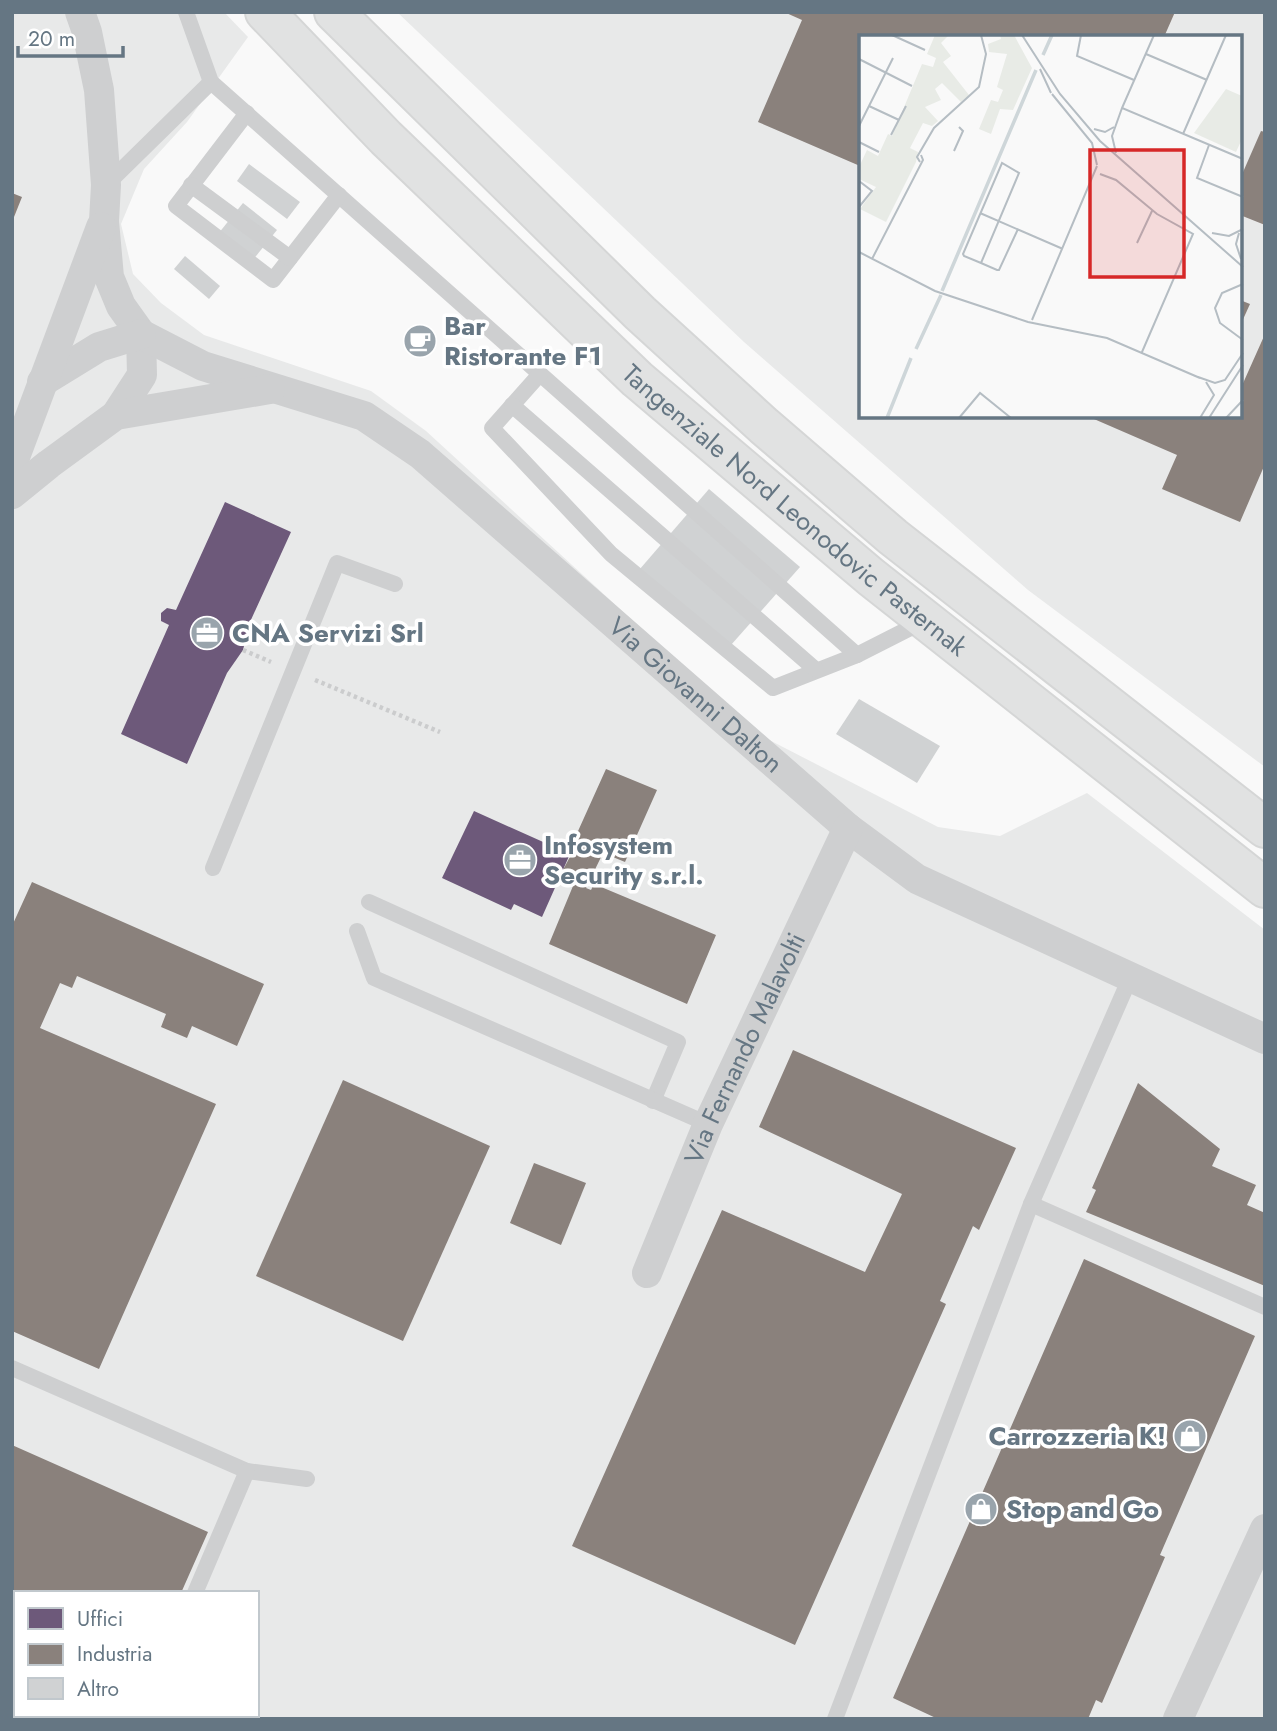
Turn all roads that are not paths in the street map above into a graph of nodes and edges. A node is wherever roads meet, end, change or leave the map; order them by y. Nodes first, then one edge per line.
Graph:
1 (80, 12) edge
2 (186, 12) edge
3 (265, 12) edge
4 (334, 12) edge
5 (356, 26) edge
6 (211, 82) junction
7 (247, 113) junction
8 (106, 185) junction
9 (191, 185) junction
10 (339, 195) junction
11 (104, 221) junction
12 (290, 258) junction
13 (141, 334) junction
14 (540, 374) junction
15 (42, 382) junction
16 (275, 388) junction
17 (512, 405) junction
18 (116, 415) junction
19 (12, 464) edge
20 (12, 494) edge
21 (395, 584) dead end
22 (924, 621) junction
23 (857, 655) junction
24 (816, 670) junction
25 (848, 828) junction
26 (1265, 828) edge
27 (213, 868) dead end
28 (1265, 888) edge
29 (369, 902) dead end
30 (357, 931) dead end
31 (1130, 978) junction
32 (1265, 1039) edge
33 (653, 1101) junction
34 (708, 1124) junction
35 (1031, 1204) junction
36 (647, 1273) dead end
37 (1265, 1307) edge
38 (12, 1368) edge
39 (247, 1471) junction
40 (307, 1479) dead end
41 (1265, 1529) edge
42 (196, 1591) edge
43 (835, 1719) edge
44 (1178, 1719) edge

1 - 8 street
2 - 6 lane
3 - 22 highway, Tangenziale Nord Leonodovic Pasternak
4 - 5 highway, Tangenziale Nord Leonodovic Pasternak
5 - 26 highway, Tangenziale Nord Leonodovic Pasternak
6 - 7 lane
6 - 8 lane
7 - 9 lane
7 - 10 lane
8 - 11 street
9 - 12 lane
9 - 12 lane
10 - 12 lane
10 - 14 lane
11 - 13 street
11 - 15 street
13 - 15 street
13 - 16 street, Via Giovanni Dalton
13 - 18 street
14 - 17 lane
14 - 23 lane
15 - 19 street
16 - 18 street
16 - 25 street, Via Giovanni Dalton
17 - 24 lane
17 - 24 lane
18 - 20 street
21 - 27 lane
22 - 23 lane
22 - 28 highway, Tangenziale Nord Leonodovic Pasternak
23 - 24 lane
25 - 31 street, Via Giovanni Dalton
25 - 34 street, Via Fernando Malavolti
29 - 33 lane
30 - 33 lane
31 - 32 street, Via Giovanni Dalton
31 - 35 lane
33 - 34 lane
34 - 36 street, Via Fernando Malavolti
35 - 37 lane
35 - 43 lane
38 - 39 lane
39 - 40 lane
39 - 42 lane
41 - 44 street

